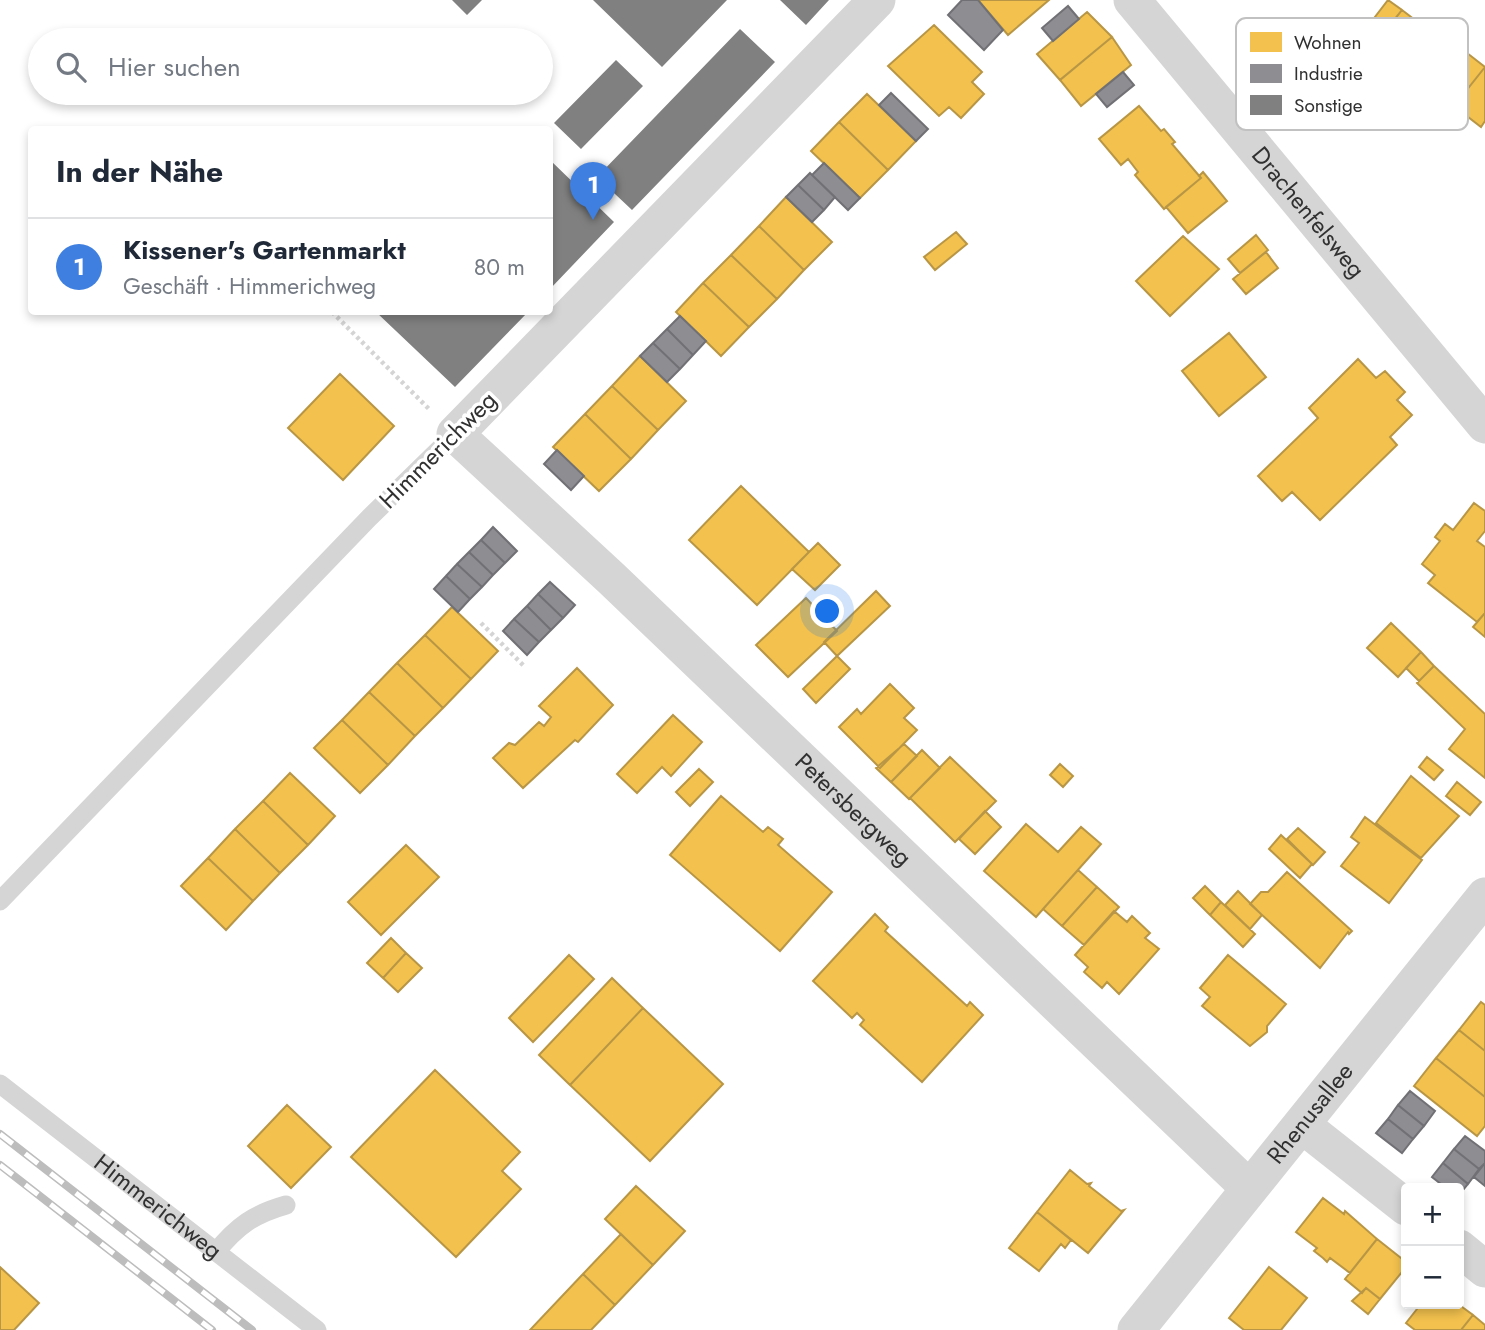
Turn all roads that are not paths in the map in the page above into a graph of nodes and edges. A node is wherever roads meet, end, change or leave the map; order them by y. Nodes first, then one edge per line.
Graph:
1 (877, 0) edge
2 (1132, 0) edge
3 (1236, 125) edge
4 (1240, 130) edge
5 (1485, 425) edge
6 (455, 434) junction
7 (1485, 895) edge
8 (0, 901) edge
9 (0, 1084) edge
10 (1302, 1125) junction
11 (1249, 1188) junction
12 (1401, 1203) edge
13 (286, 1205) dead end
14 (216, 1252) junction
15 (1464, 1252) edge
16 (1485, 1269) edge
17 (317, 1330) edge
18 (1136, 1330) edge

1 - 6 street, Himmerichweg
2 - 3 street, Drachenfelsweg
4 - 5 street, Drachenfelsweg
6 - 8 lane, Himmerichweg
6 - 11 street, Petersbergweg
7 - 10 street, Rhenusallee
9 - 14 lane, Himmerichweg
10 - 11 street, Rhenusallee
10 - 12 street
11 - 18 street, Rhenusallee
13 - 14 lane
14 - 17 lane, Himmerichweg
15 - 16 street

